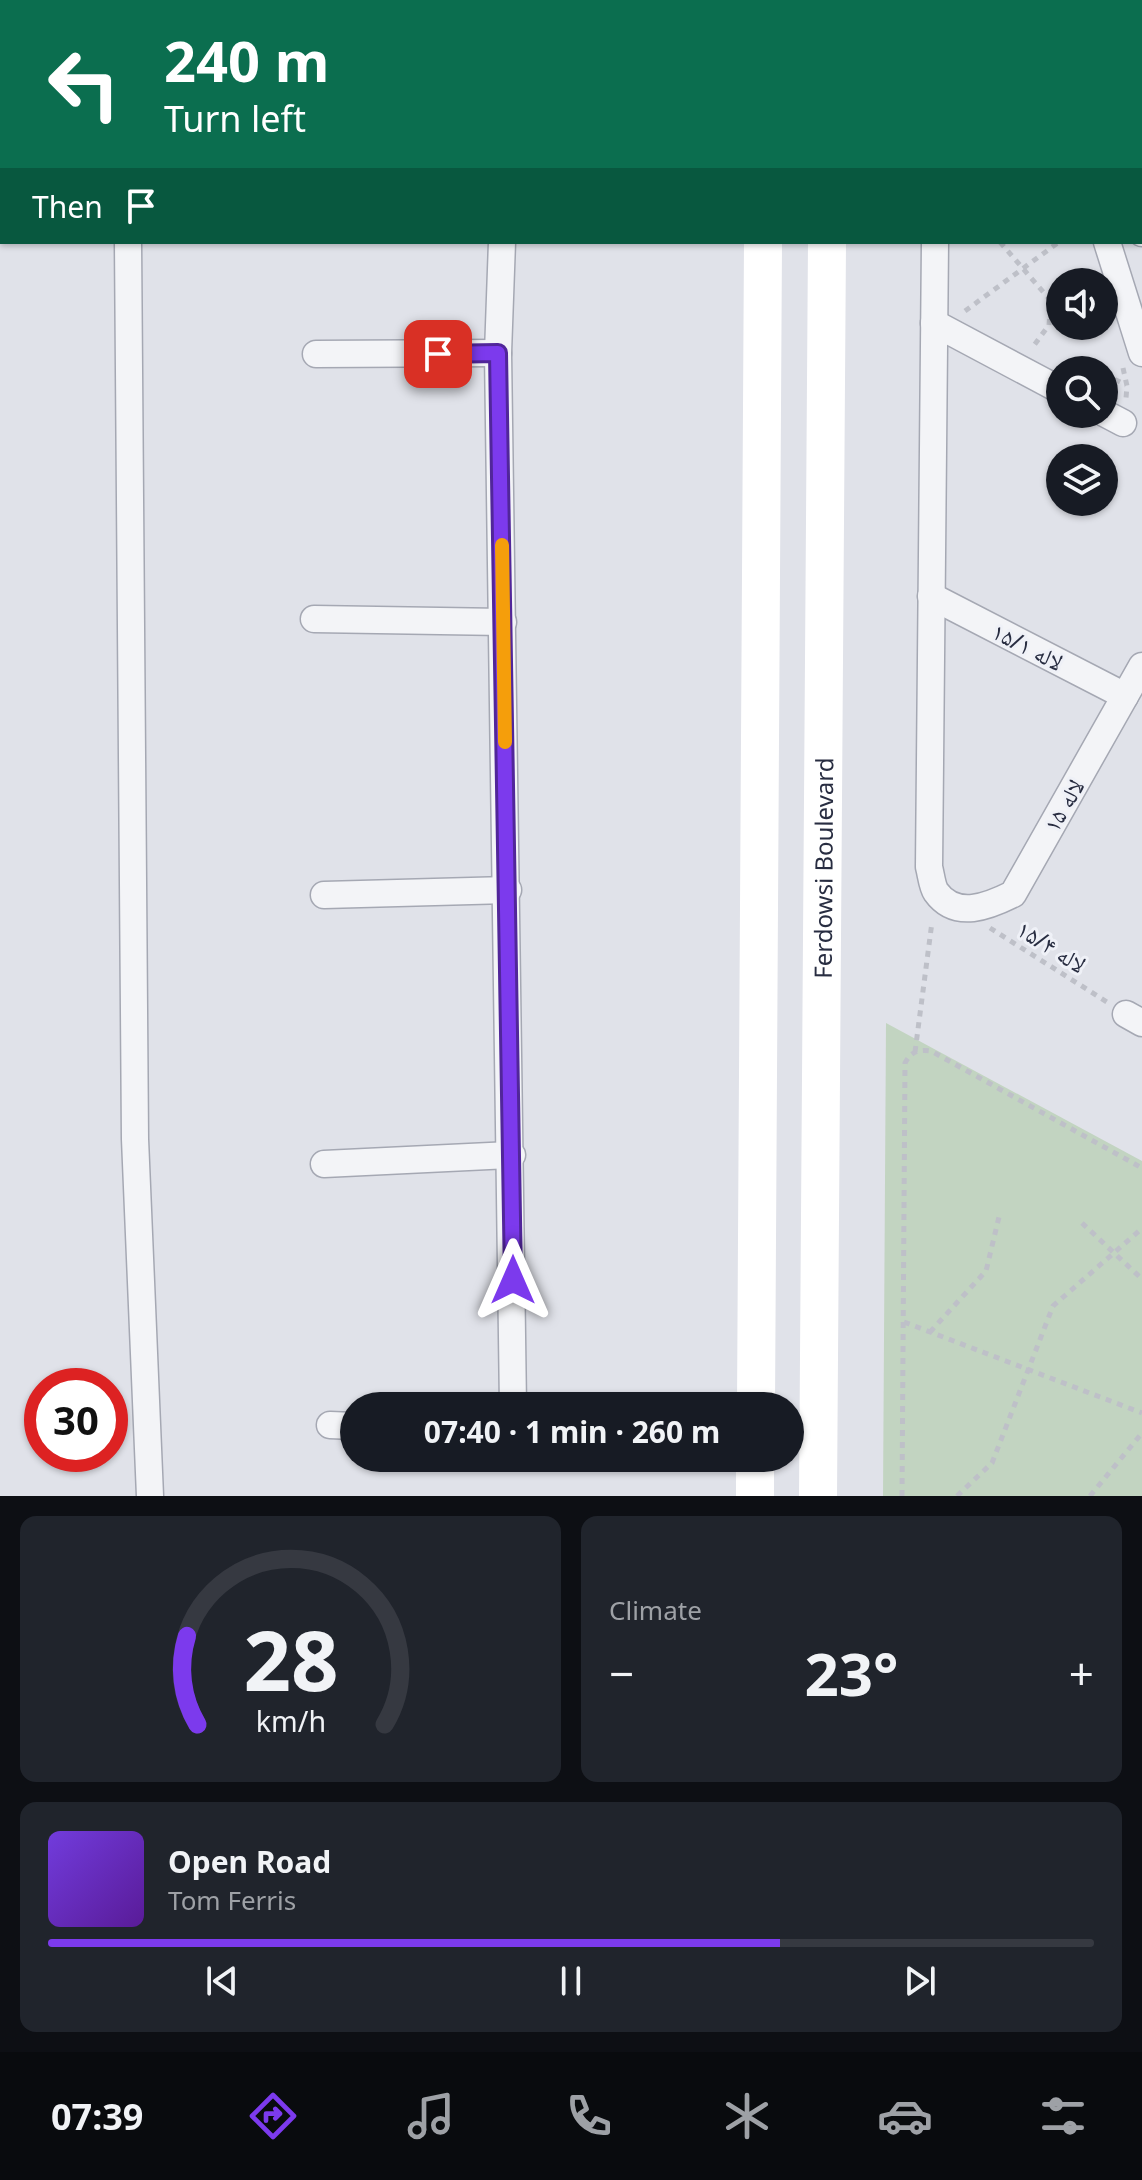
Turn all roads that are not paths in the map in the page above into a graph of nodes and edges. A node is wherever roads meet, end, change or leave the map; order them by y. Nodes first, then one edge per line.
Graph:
1 (128, 244) edge
2 (502, 244) edge
3 (763, 244) edge
4 (827, 244) edge
5 (935, 244) edge
6 (1108, 244) edge
7 (934, 323) junction
8 (498, 353) junction
9 (1142, 353) edge
10 (316, 354) dead end
11 (1046, 383) edge
12 (931, 596) junction
13 (314, 619) dead end
14 (503, 622) junction
15 (1142, 666) edge
16 (1125, 696) junction
17 (508, 890) junction
18 (324, 895) dead end
19 (512, 1155) junction
20 (324, 1164) dead end
21 (513, 1392) edge
22 (756, 1392) edge
23 (755, 1472) edge
24 (150, 1496) edge
25 (755, 1496) edge
26 (818, 1496) edge

1 - 24 street
2 - 8 street
3 - 22 main road
4 - 26 main road, Ferdowsi Boulevard
5 - 7 street
6 - 9 street
7 - 11 street
7 - 12 street
8 - 10 street
8 - 14 street
12 - 16 street, لاله ۱۵/۱
12 - 16 street, لاله ۱۵
13 - 14 street
14 - 17 street
15 - 16 street, لاله ۱۵
17 - 18 street
17 - 19 street
19 - 20 street
19 - 21 street
23 - 25 main road

